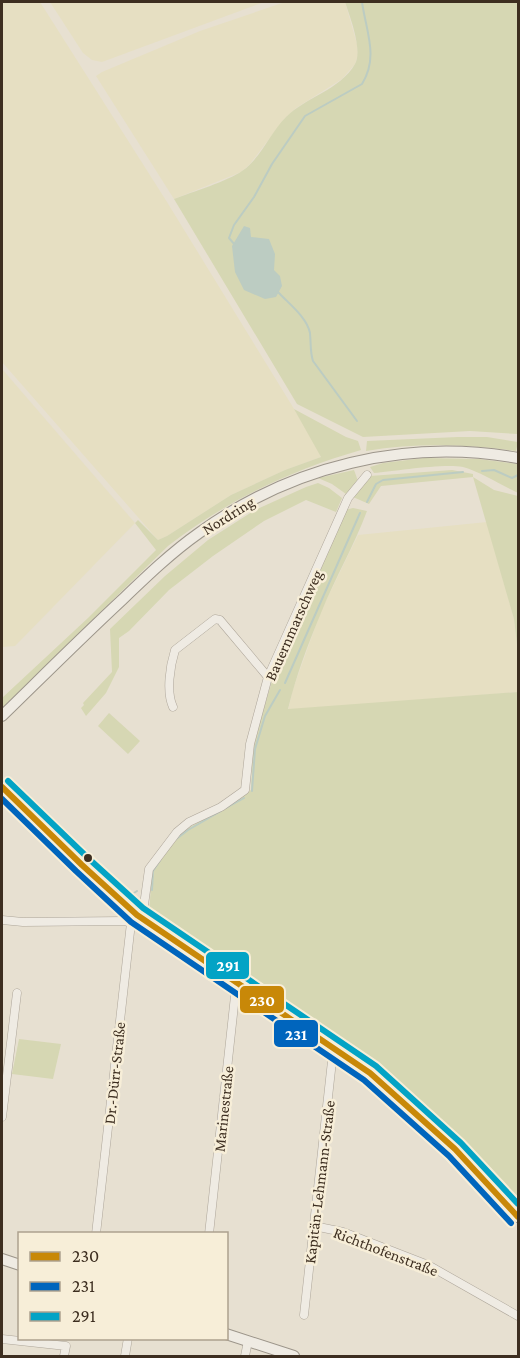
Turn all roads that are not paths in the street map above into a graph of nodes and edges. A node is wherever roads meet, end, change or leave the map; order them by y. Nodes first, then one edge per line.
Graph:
1 (519, 458) edge
2 (367, 475) dead end
3 (268, 677) junction
4 (172, 707) dead end
5 (2, 716) edge
6 (2, 787) edge
7 (134, 919) junction
8 (2, 920) edge
9 (239, 985) junction
10 (17, 993) dead end
11 (337, 1049) junction
12 (5, 1052) edge
13 (2, 1117) edge
14 (519, 1217) edge
15 (314, 1226) junction
16 (96, 1232) edge
17 (209, 1232) edge
18 (2, 1259) edge
19 (18, 1264) edge
20 (304, 1315) dead end
21 (519, 1316) edge
22 (228, 1335) edge
23 (2, 1339) edge
24 (128, 1340) edge
25 (248, 1341) junction
26 (64, 1356) edge
27 (125, 1356) edge
28 (245, 1356) edge
29 (294, 1356) edge

1 - 5 street, Nordring
2 - 3 street, Bauernmarschweg
3 - 4 street
3 - 7 street, Bauernmarschweg
6 - 7 street
7 - 8 street
7 - 9 street
7 - 16 street, Dr.-Dürr-Straße
9 - 11 street
9 - 17 street, Marinestraße
10 - 12 street
11 - 14 street
11 - 15 street, Kapitän-Lehmann-Straße
12 - 13 street
15 - 20 street, Kapitän-Lehmann-Straße
15 - 21 street, Richthofenstraße
18 - 19 street
22 - 25 street
23 - 26 street
24 - 27 street
25 - 28 street
25 - 29 street

